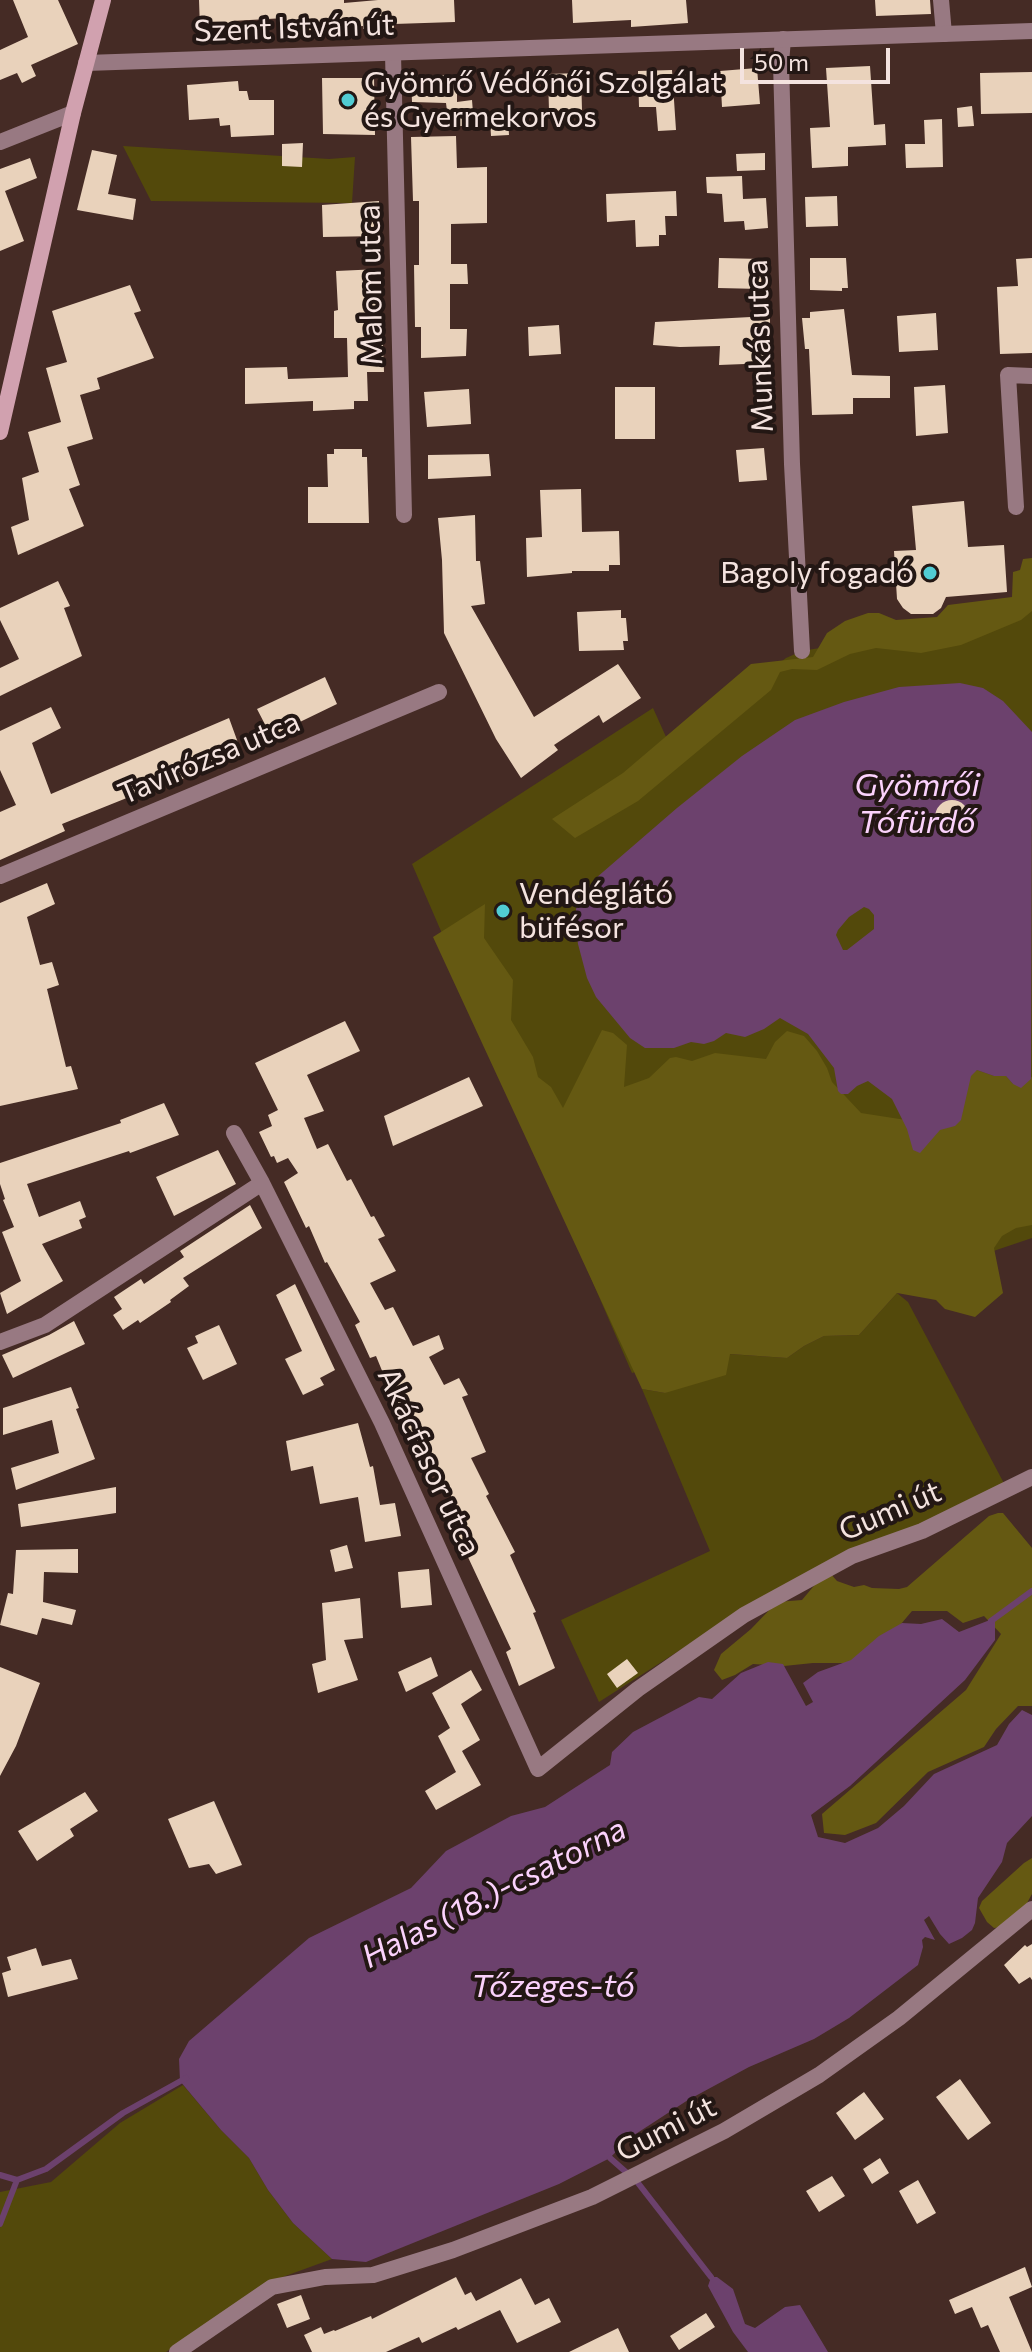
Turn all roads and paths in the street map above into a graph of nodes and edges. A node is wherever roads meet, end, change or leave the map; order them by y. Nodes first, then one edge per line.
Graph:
1 (103, 0) edge
2 (941, 0) edge
3 (1032, 31) edge
4 (944, 34) junction
5 (783, 39) junction
6 (393, 54) junction
7 (86, 63) junction
8 (73, 113) junction
9 (0, 142) edge
10 (1032, 376) edge
11 (4, 390) edge
12 (0, 432) edge
13 (1016, 507) dead end
14 (404, 515) dead end
15 (802, 651) dead end
16 (439, 692) dead end
17 (0, 876) edge
18 (234, 1133) dead end
19 (262, 1183) junction
20 (0, 1342) edge
21 (1032, 1477) edge
22 (538, 1769) joint
23 (1032, 1909) edge
24 (177, 2352) edge

1 - 7 main road
2 - 4 street
3 - 4 street, Szent István út
4 - 5 street, Szent István út
5 - 6 street, Szent István út
5 - 15 street, Munkás utca
6 - 7 street, Szent István út
6 - 14 street, Malom utca
7 - 8 main road
8 - 9 street
8 - 11 main road
10 - 13 street
11 - 12 main road
16 - 17 street, Tavirózsa utca
18 - 19 street, Akácfasor utca
19 - 20 street
19 - 22 street, Akácfasor utca
21 - 22 street, Gumi út
23 - 24 street, Gumi út

